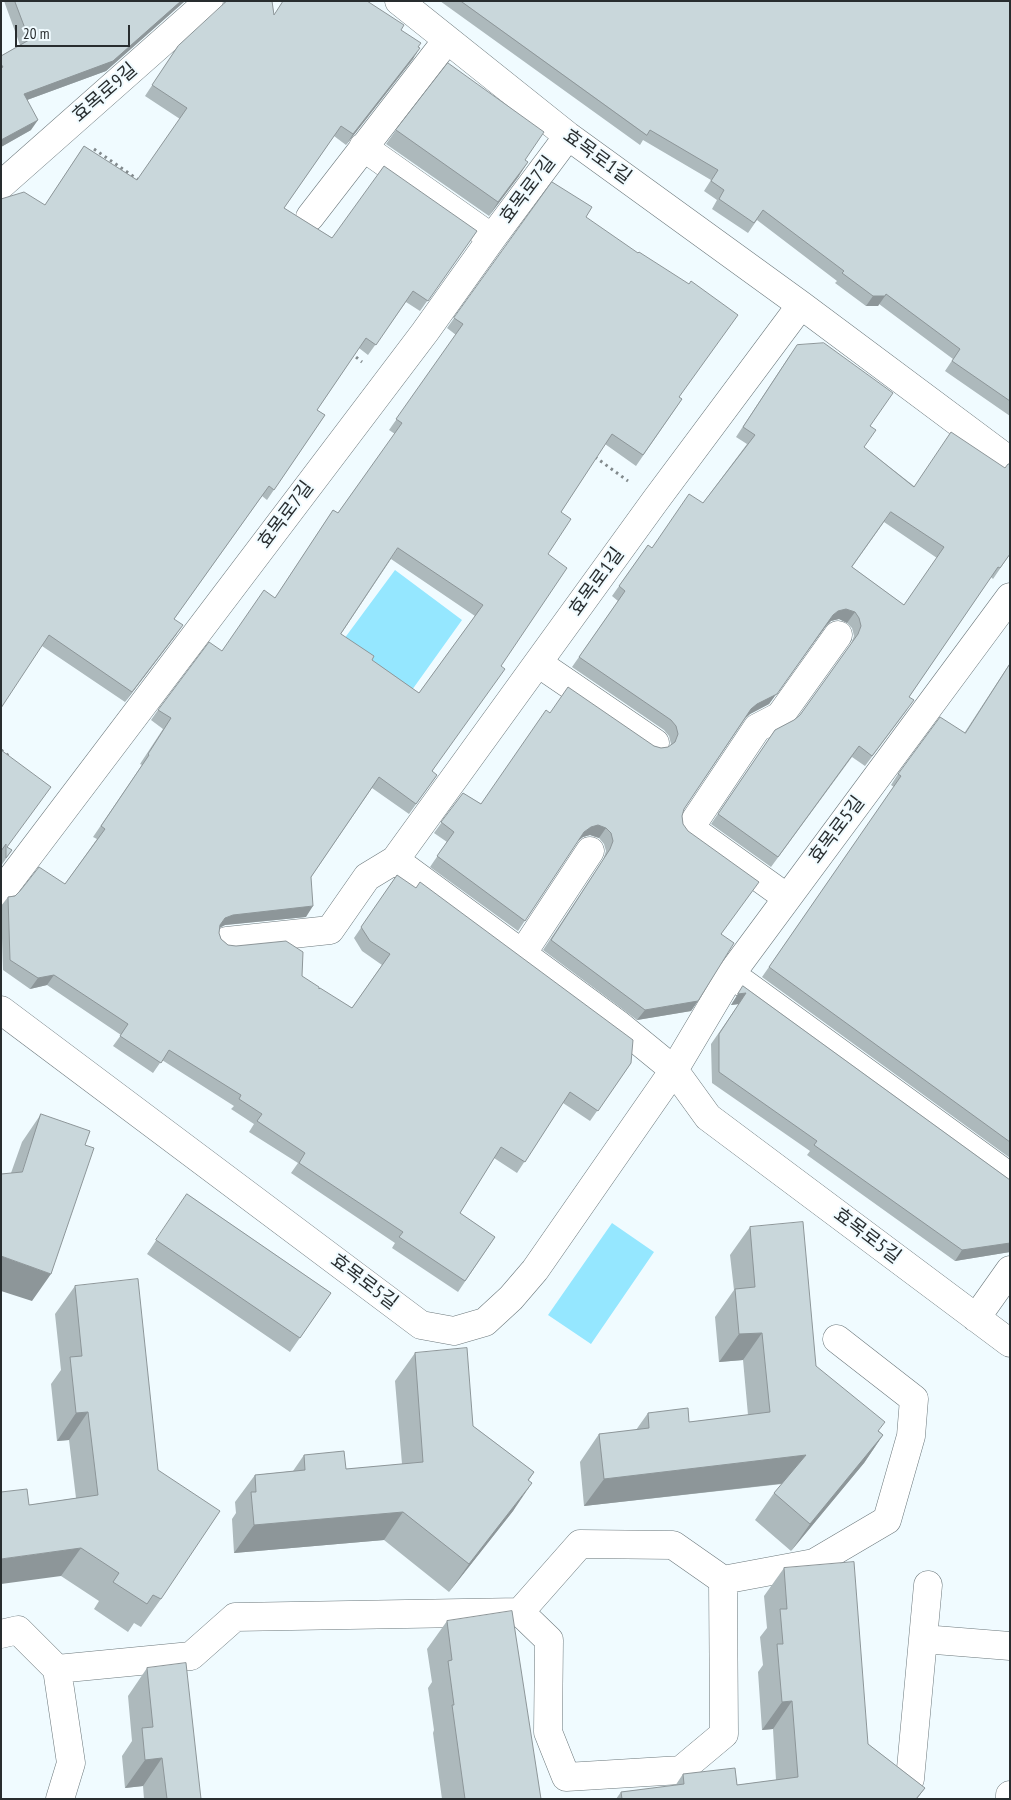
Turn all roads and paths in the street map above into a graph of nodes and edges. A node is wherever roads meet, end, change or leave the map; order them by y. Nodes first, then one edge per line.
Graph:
1 (209, 1) edge
2 (398, 1) edge
3 (447, 40) junction
4 (65, 128) junction
5 (568, 136) junction
6 (363, 147) junction
7 (1, 185) edge
8 (146, 186) edge
9 (310, 218) dead end
10 (492, 238) junction
11 (801, 305) junction
12 (350, 353) edge
13 (388, 382) junction
14 (592, 455) edge
15 (1010, 461) edge
16 (655, 501) junction
17 (1010, 596) edge
18 (838, 635) dead end
19 (538, 663) junction
20 (655, 743) dead end
21 (1, 750) edge
22 (10, 757) edge
23 (590, 851) dead end
24 (395, 860) junction
25 (1, 892) edge
26 (786, 897) junction
27 (227, 941) edge
28 (522, 954) junction
29 (731, 974) junction
30 (1, 1010) edge
31 (674, 1070) junction
32 (1010, 1177) edge
33 (1010, 1270) edge
34 (976, 1318) junction
35 (837, 1339) dead end
36 (1010, 1343) edge
37 (723, 1580) junction
38 (928, 1585) dead end
39 (520, 1612) junction
40 (1, 1634) edge
41 (923, 1639) junction
42 (1010, 1646) edge
43 (57, 1669) junction
44 (910, 1779) edge
45 (60, 1799) edge

1 - 4 street, 효목로9길
2 - 3 street, 효목로1길
3 - 5 street, 효목로1길
3 - 6 street
4 - 7 street, 효목로9길
4 - 8 path
5 - 10 street, 효목로7길
5 - 11 street, 효목로1길
6 - 9 street
6 - 10 street
10 - 13 street, 효목로7길
11 - 15 street, 효목로1길
11 - 16 street, 효목로1길
12 - 13 path
13 - 25 street, 효목로7길
14 - 16 path
16 - 19 street, 효목로1길
17 - 26 street, 효목로5길
18 - 26 street
19 - 20 street
19 - 24 street, 효목로1길
21 - 22 path
23 - 28 street
24 - 27 street
24 - 28 street, 효목로5길
26 - 29 street, 효목로5길
28 - 31 street, 효목로5길
29 - 31 street, 효목로5길
29 - 32 street
30 - 31 street, 효목로5길
31 - 34 street, 효목로5길
33 - 34 street
34 - 36 street, 효목로5길
35 - 37 street
37 - 39 street
37 - 39 street
38 - 41 street
39 - 43 street
40 - 43 street
41 - 42 street
41 - 44 street
43 - 45 street

